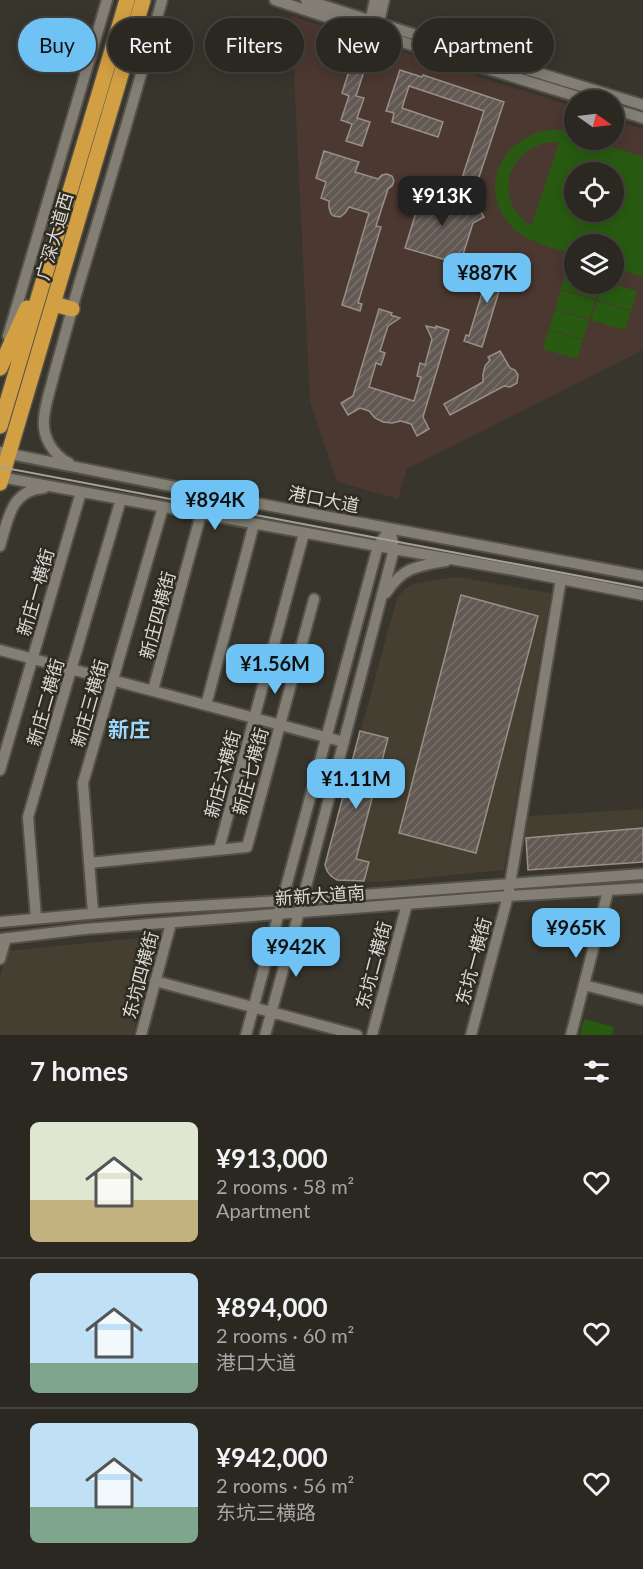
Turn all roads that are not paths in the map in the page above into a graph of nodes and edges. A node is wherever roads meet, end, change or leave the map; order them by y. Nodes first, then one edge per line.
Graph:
1 (107, 0) edge
2 (127, 0) edge
3 (143, 0) edge
4 (162, 0) edge
5 (274, 0) edge
6 (306, 0) edge
7 (375, 0) edge
8 (384, 0) edge
9 (340, 18) edge
10 (351, 18) edge
11 (374, 18) edge
12 (377, 18) edge
13 (401, 35) edge
14 (401, 37) edge
15 (564, 92) edge
16 (643, 105) edge
17 (624, 112) edge
18 (643, 118) edge
19 (46, 267) junction
20 (54, 304) junction
21 (72, 309) junction
22 (0, 363) edge
23 (0, 368) edge
24 (0, 426) edge
25 (4, 453) edge
26 (75, 466) junction
27 (1, 479) edge
28 (56, 487) junction
29 (81, 492) junction
30 (121, 499) junction
31 (163, 507) junction
32 (201, 514) junction
33 (254, 524) junction
34 (390, 529) junction
35 (304, 533) junction
36 (0, 546) edge
37 (378, 546) junction
38 (394, 549) junction
39 (453, 559) junction
40 (643, 576) edge
41 (561, 579) junction
42 (643, 594) edge
43 (314, 599) dead end
44 (381, 601) junction
45 (0, 650) edge
46 (33, 658) junction
47 (72, 668) junction
48 (113, 680) junction
49 (153, 690) junction
50 (206, 705) junction
51 (254, 718) junction
52 (280, 725) junction
53 (327, 737) junction
54 (344, 742) junction
55 (0, 770) edge
56 (219, 849) junction
57 (89, 862) junction
58 (643, 874) edge
59 (510, 884) junction
60 (643, 888) edge
61 (608, 891) junction
62 (508, 896) junction
63 (303, 898) junction
64 (282, 901) junction
65 (406, 904) junction
66 (93, 913) junction
67 (299, 913) junction
68 (279, 914) junction
69 (36, 918) junction
70 (0, 922) edge
71 (171, 922) junction
72 (3, 938) edge
73 (0, 959) edge
74 (155, 981) junction
75 (584, 985) junction
76 (643, 1000) edge
77 (253, 1007) junction
78 (272, 1012) junction
79 (141, 1035) edge
80 (246, 1035) edge
81 (265, 1035) edge
82 (357, 1035) edge
83 (372, 1035) edge
84 (471, 1035) edge
85 (571, 1035) edge

1 - 22 street
2 - 19 highway, 广深大道西
3 - 20 highway, 广深大道西
4 - 21 street
5 - 9 street
6 - 10 street
7 - 11 street
8 - 12 street
13 - 16 street
14 - 15 street
17 - 18 street
19 - 23 highway
19 - 24 highway, 广深大道西
20 - 21 highway
20 - 25 highway, 广深大道西
21 - 26 street
25 - 26 street, 港口大道
25 - 27 highway, 广深大道西
26 - 34 street, 港口大道
27 - 28 street, 港口大道
28 - 29 street, 港口大道
28 - 36 street
29 - 30 street, 港口大道
29 - 46 street, 新庄一横街
30 - 31 street, 港口大道
30 - 47 street, 新庄二横街
31 - 32 street, 港口大道
31 - 48 street, 新庄三横街
32 - 33 street, 港口大道
32 - 49 street, 新庄四横街
33 - 35 street, 港口大道
33 - 50 street
34 - 37 street
34 - 38 street
34 - 40 street, 港口大道
35 - 37 street, 港口大道
35 - 51 street, 新庄六横街
37 - 38 street, 港口大道
37 - 53 street
38 - 39 street, 港口大道
38 - 44 street
39 - 41 street, 港口大道
39 - 44 street
41 - 42 street, 港口大道
41 - 59 street, 东坑一横街
43 - 52 street, 新庄七横街
44 - 54 street
45 - 46 street
46 - 47 street
46 - 55 street, 新庄一横街
47 - 48 street
47 - 69 street, 新庄二横街
48 - 49 street
48 - 57 street, 新庄三横街
49 - 50 street
50 - 51 street
51 - 52 street
51 - 56 street, 新庄六横街
52 - 53 street
52 - 56 street, 新庄七横街
53 - 54 street
53 - 64 street
54 - 63 street
56 - 57 street
57 - 66 street, 新庄三横街
58 - 59 street, 新新大道南
59 - 62 street, 东坑一横街
59 - 63 street, 新新大道南
60 - 61 street, 新新大道南
61 - 62 street, 新新大道南
61 - 75 street
62 - 65 street, 新新大道南
62 - 84 street, 东坑一横街
63 - 64 street, 新新大道南
63 - 67 street
64 - 66 street, 新新大道南
64 - 68 street
65 - 67 street, 新新大道南
65 - 83 street, 东坑二横街
66 - 69 street, 新新大道南
67 - 68 street, 新新大道南
67 - 78 street
68 - 71 street, 新新大道南
68 - 77 street
69 - 70 street, 新新大道南
71 - 72 street, 新新大道南
71 - 74 street, 东坑四横街
72 - 73 street
74 - 77 street
74 - 79 street, 东坑四横街
75 - 76 street
75 - 85 street
77 - 78 street
77 - 80 street
78 - 81 street
78 - 82 street

